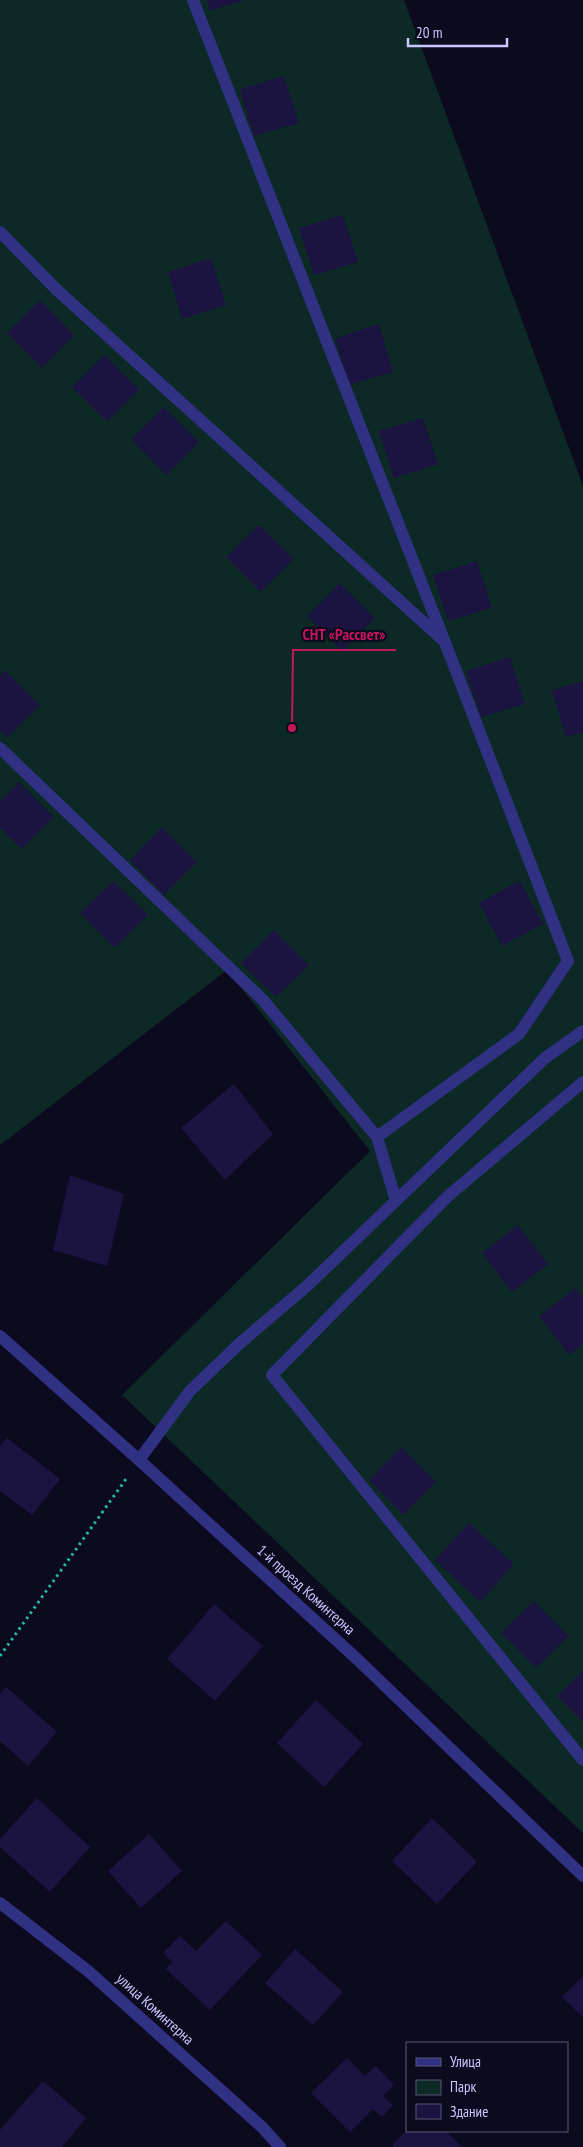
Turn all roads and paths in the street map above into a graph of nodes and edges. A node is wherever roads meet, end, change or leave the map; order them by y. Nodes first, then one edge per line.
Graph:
1 (193, 0) edge
2 (0, 232) edge
3 (445, 643) junction
4 (0, 748) edge
5 (583, 1031) edge
6 (583, 1082) edge
7 (378, 1137) junction
8 (396, 1201) junction
9 (0, 1336) edge
10 (139, 1460) junction
11 (0, 1656) edge
12 (583, 1760) edge
13 (583, 1876) edge
14 (0, 1903) edge
15 (280, 2147) edge

1 - 3 street
2 - 3 street
3 - 7 street
4 - 7 street
5 - 8 street
6 - 12 street
7 - 8 street
8 - 10 street
9 - 10 street, 1-й проезд Коминтерна
10 - 11 path
10 - 13 street, 1-й проезд Коминтерна
14 - 15 street, улица Коминтерна

